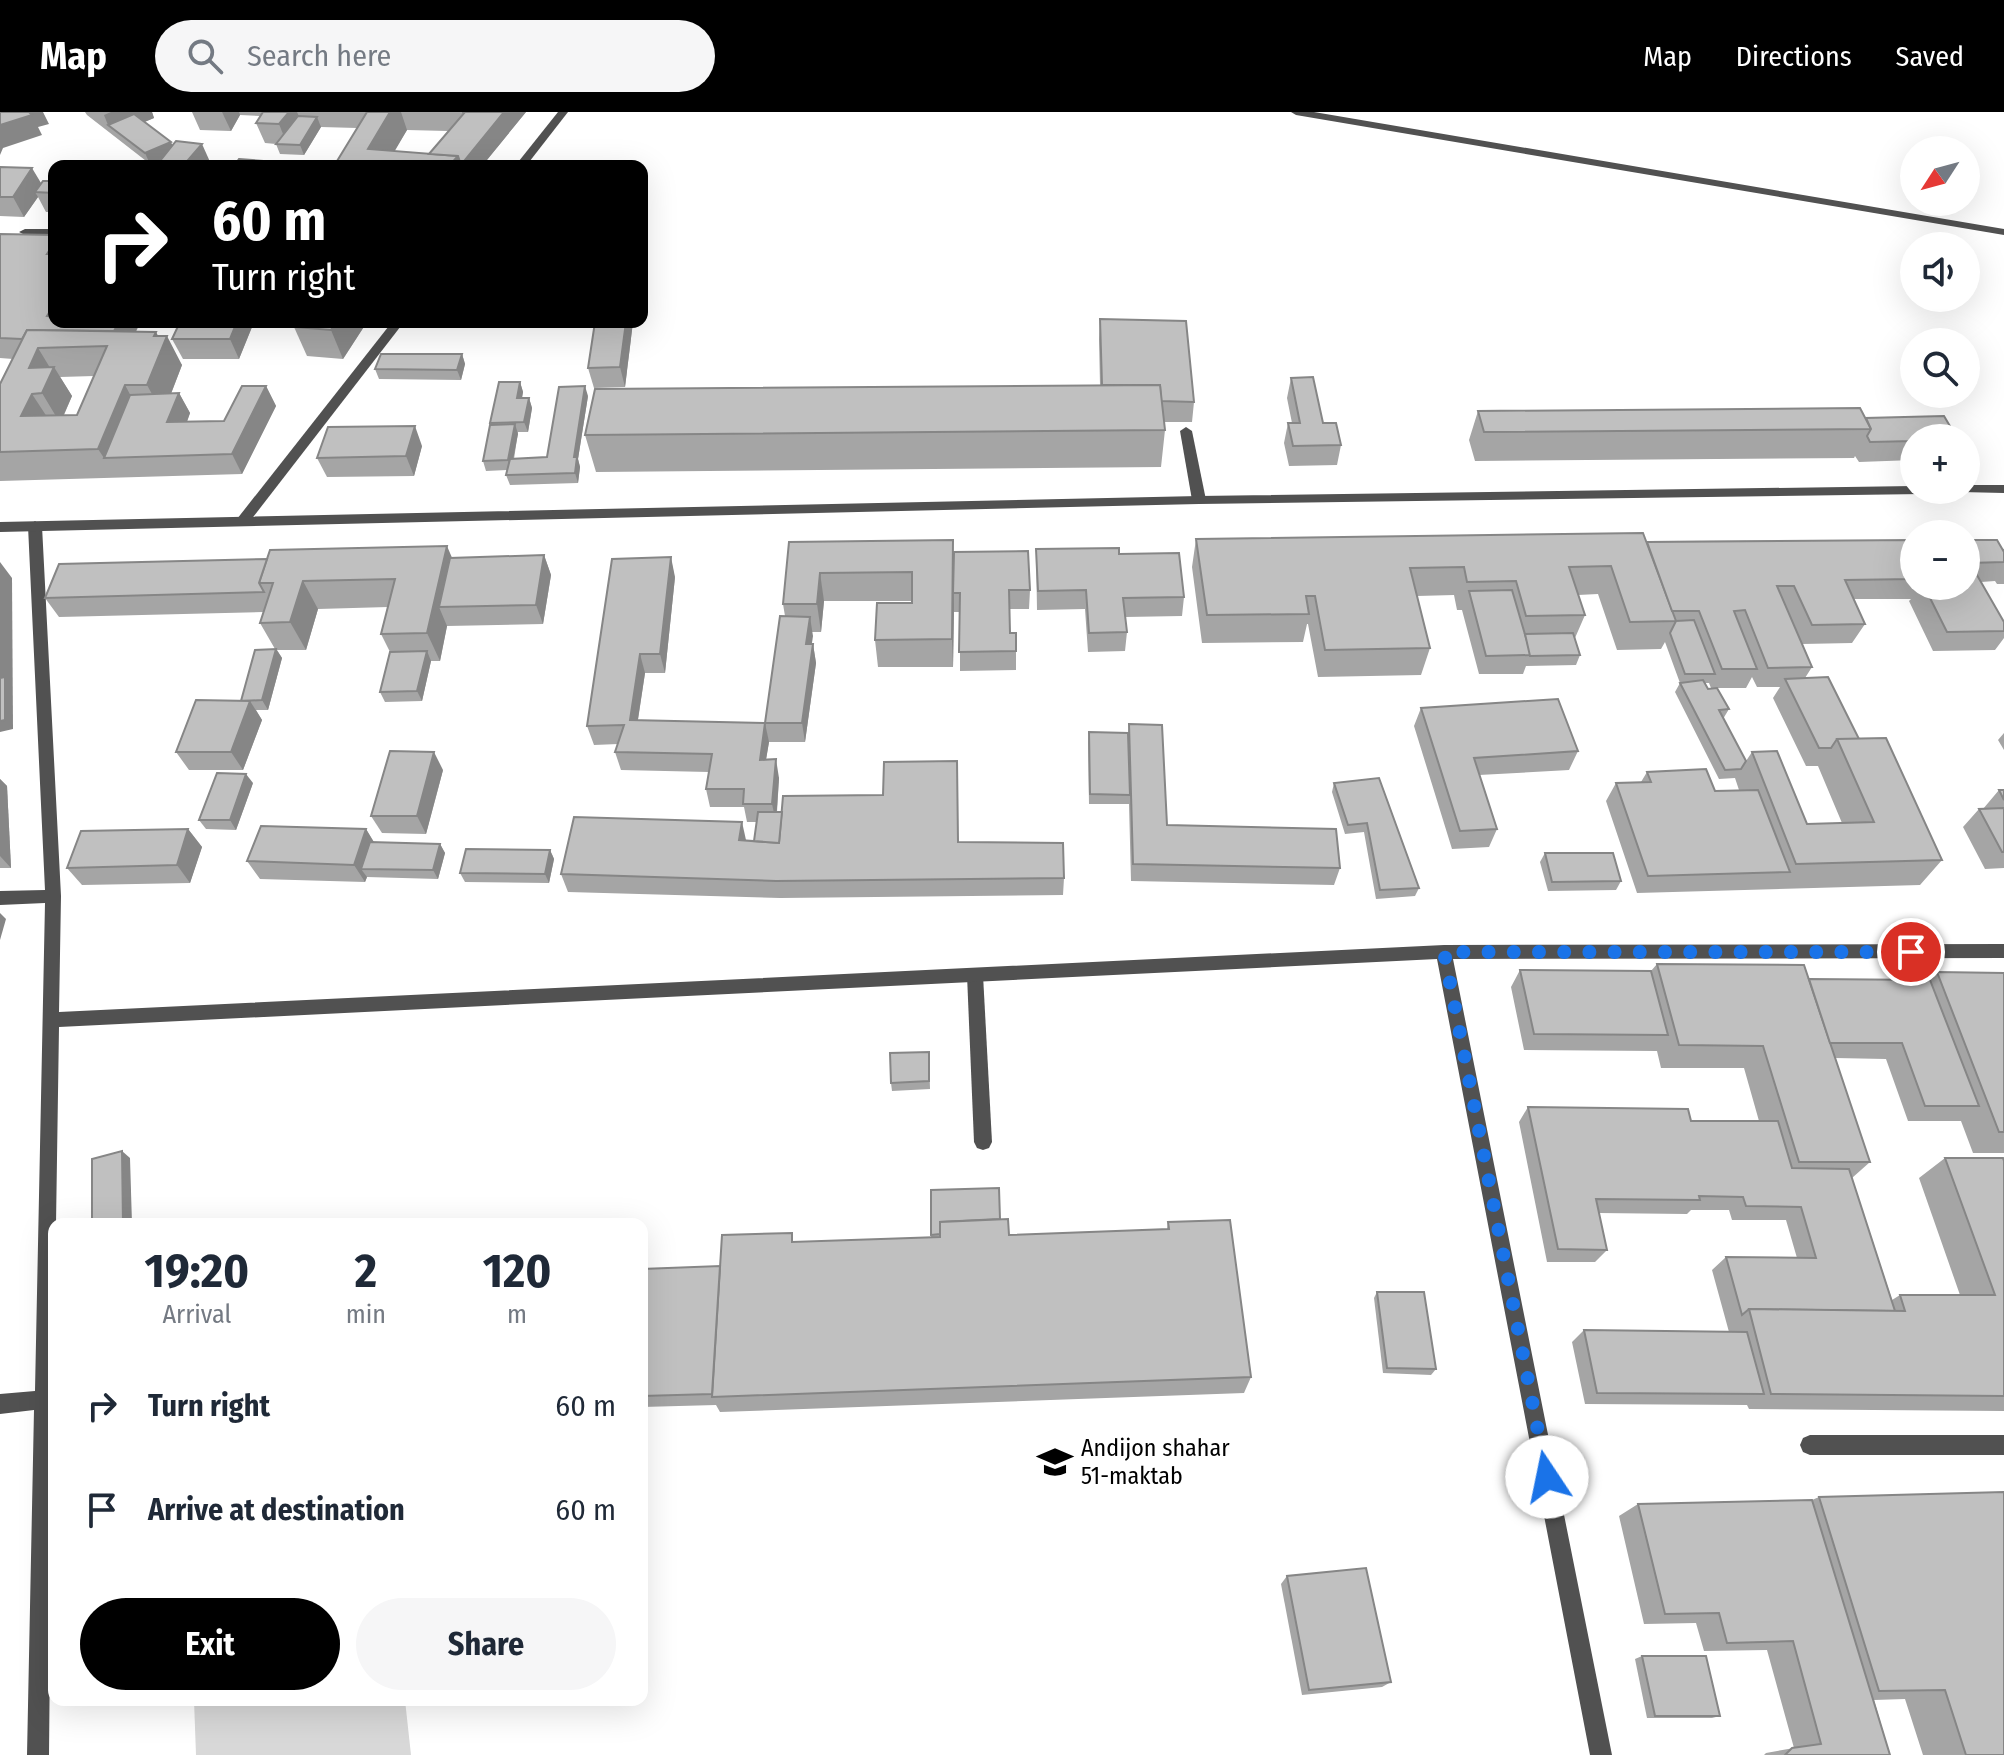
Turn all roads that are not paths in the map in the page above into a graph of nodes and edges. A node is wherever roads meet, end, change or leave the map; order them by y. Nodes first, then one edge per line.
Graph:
1 (563, 112) edge
2 (1296, 112) edge
3 (525, 160) edge
4 (25, 232) edge
5 (48, 232) edge
6 (2004, 232) edge
7 (393, 328) edge
8 (1186, 431) dead end
9 (1980, 489) edge
10 (2004, 489) edge
11 (1900, 490) edge
12 (1199, 500) junction
13 (242, 522) junction
14 (35, 526) junction
15 (0, 527) edge
16 (53, 896) junction
17 (0, 898) edge
18 (2004, 951) edge
19 (1444, 952) junction
20 (975, 975) junction
21 (53, 1020) junction
22 (983, 1142) dead end
23 (48, 1218) edge
24 (48, 1231) edge
25 (44, 1400) junction
26 (0, 1404) edge
27 (1810, 1445) dead end
28 (2004, 1445) edge
29 (38, 1755) edge
30 (1601, 1755) edge

1 - 3 street
2 - 6 street
4 - 5 street
7 - 13 street
8 - 12 street
9 - 10 street
11 - 12 street
12 - 13 street
13 - 14 street
14 - 15 street
14 - 16 street
16 - 17 street
16 - 21 street
18 - 19 street
19 - 20 street
19 - 30 street
20 - 21 street
20 - 22 street
21 - 23 street
24 - 25 street
25 - 26 street
25 - 29 street
27 - 28 street

